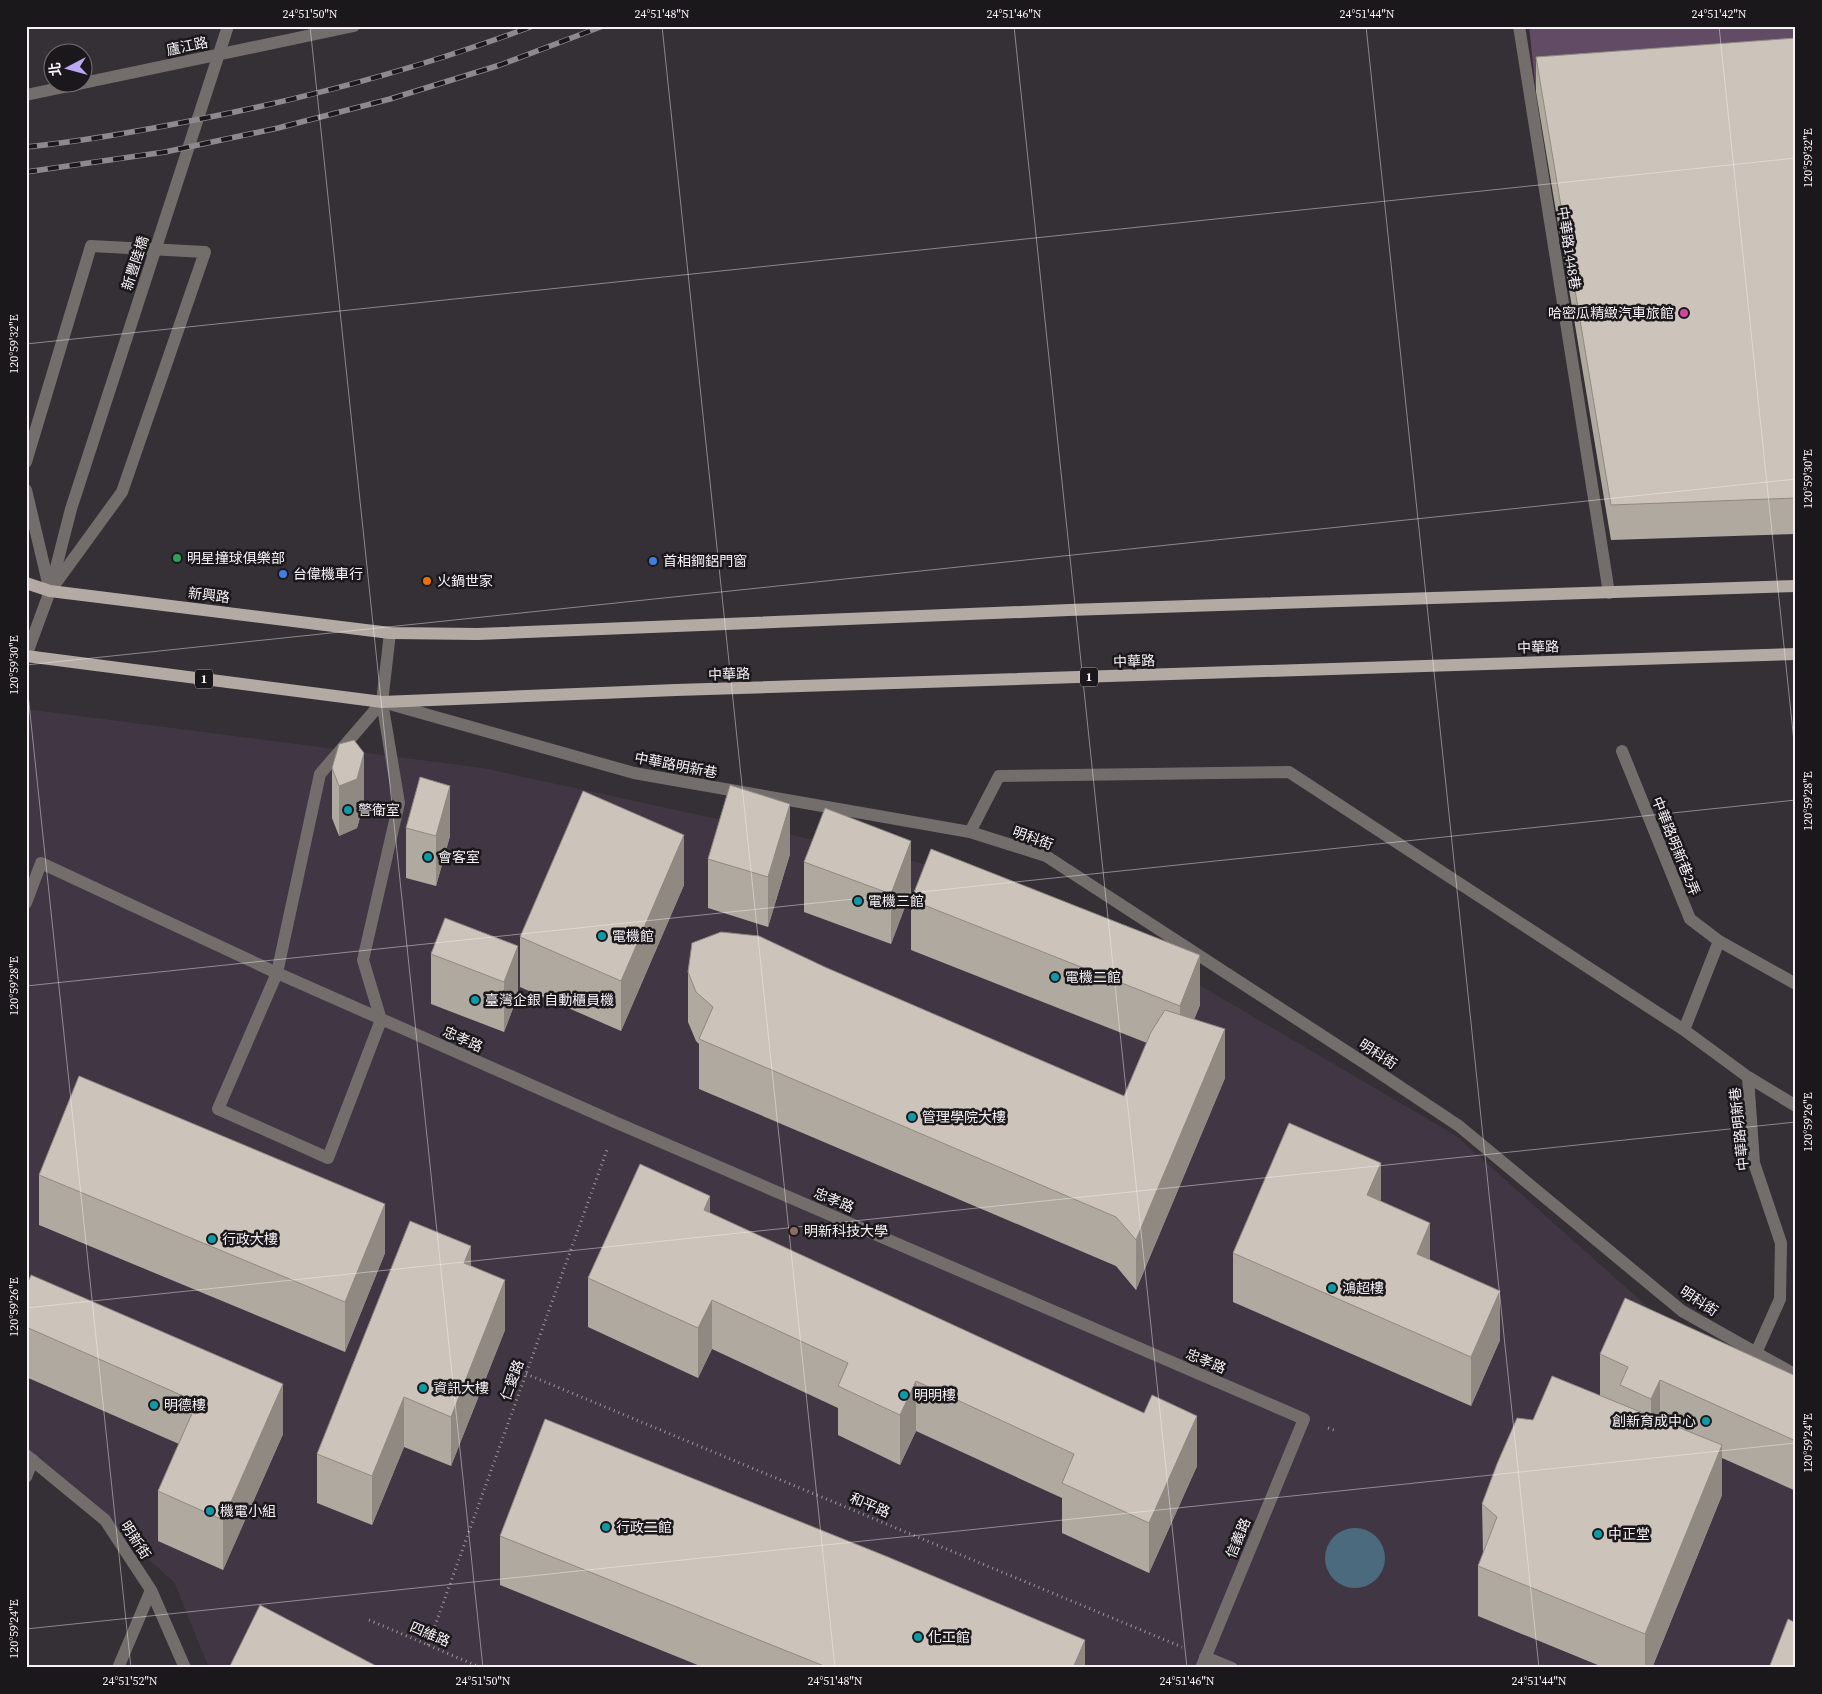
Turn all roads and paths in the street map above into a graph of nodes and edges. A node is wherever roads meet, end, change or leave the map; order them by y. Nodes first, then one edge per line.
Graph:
1 (228, 26) edge
2 (354, 26) edge
3 (1519, 26) edge
4 (26, 95) edge
5 (26, 462) edge
6 (26, 490) edge
7 (26, 582) edge
8 (1796, 586) edge
9 (50, 591) junction
10 (1609, 593) junction
11 (390, 633) junction
12 (1796, 654) edge
13 (26, 656) edge
14 (382, 702) junction
15 (1622, 751) dead end
16 (970, 832) junction
17 (26, 903) edge
18 (1719, 941) junction
19 (277, 973) junction
20 (1796, 984) edge
21 (381, 1020) junction
22 (1684, 1030) junction
23 (1748, 1077) junction
24 (1796, 1106) edge
25 (617, 1123) junction
26 (1756, 1353) junction
27 (526, 1374) junction
28 (1796, 1375) edge
29 (1304, 1419) joint
30 (30, 1458) edge
31 (26, 1477) edge
32 (151, 1590) junction
33 (369, 1620) dead end
34 (428, 1645) junction
35 (1203, 1662) edge
36 (118, 1668) edge
37 (184, 1668) edge
38 (482, 1668) edge
39 (1232, 1668) edge

1 - 9 street, 新豐陸橋
2 - 4 street, 廬江路
3 - 10 street, 中華路1448巷
5 - 9 street
6 - 9 street
7 - 9 main road, 新興路
8 - 10 main road
9 - 11 main road, 新興路
9 - 13 street
10 - 11 main road
11 - 14 street
12 - 14 main road, 中華路 / 1
13 - 14 main road, 1
14 - 16 street, 中華路明新巷
14 - 19 street
14 - 21 street
15 - 18 street, 中華路明新巷2弄
16 - 22 street
16 - 26 street, 明科街
17 - 19 street, 忠孝路
18 - 20 street, 中華路明新巷2弄
18 - 22 street
19 - 21 street, 忠孝路
19 - 21 street
21 - 25 street, 忠孝路
22 - 23 street, 中華路明新巷
23 - 24 street
23 - 26 street, 中華路明新巷
25 - 27 path, 仁愛路
25 - 29 street, 忠孝路
26 - 28 street
27 - 34 path, 仁愛路
27 - 35 path, 和平路
29 - 35 street, 信義路
30 - 31 street
30 - 32 street, 明新街
32 - 36 street
32 - 37 street, 明新街
33 - 34 path, 四維路
34 - 38 path, 四維路
35 - 39 street

